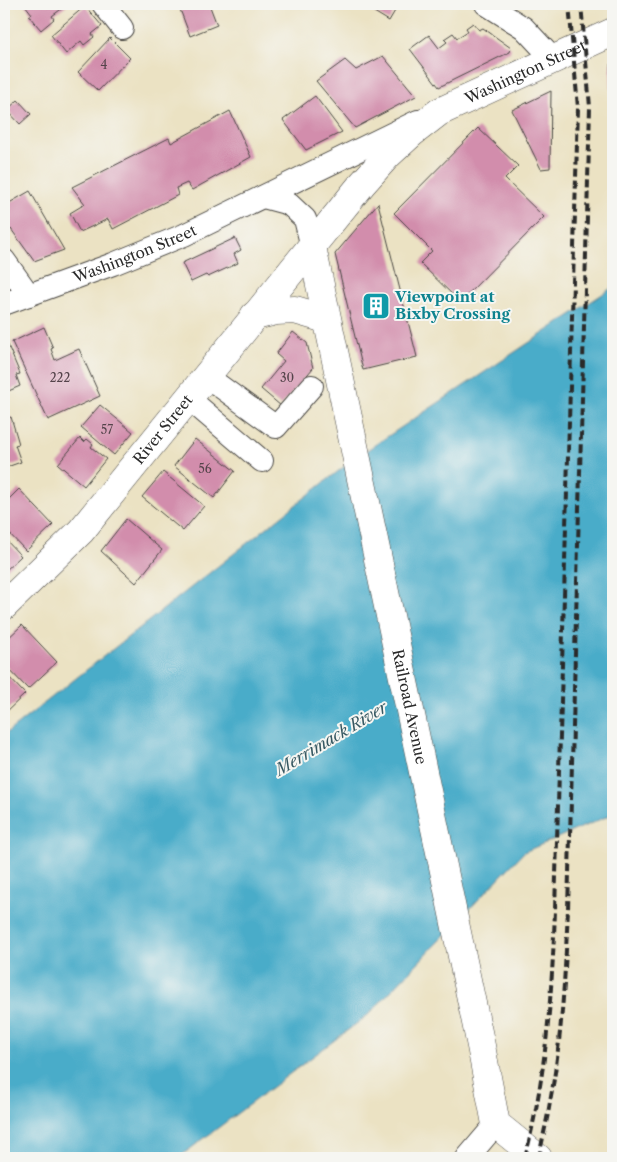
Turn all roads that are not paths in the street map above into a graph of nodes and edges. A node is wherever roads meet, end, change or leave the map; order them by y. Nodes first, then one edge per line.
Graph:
1 (103, 4) edge
2 (486, 4) edge
3 (122, 28) dead end
4 (613, 32) edge
5 (553, 59) junction
6 (438, 112) junction
7 (263, 197) junction
8 (312, 247) junction
9 (4, 260) edge
10 (29, 295) junction
11 (4, 304) edge
12 (254, 316) junction
13 (327, 320) junction
14 (206, 376) junction
15 (312, 386) dead end
16 (188, 398) junction
17 (246, 405) junction
18 (224, 429) junction
19 (262, 461) dead end
20 (4, 606) edge
21 (494, 1114) junction
22 (468, 1158) edge
23 (538, 1158) edge

1 - 3 street
2 - 5 street
4 - 5 main road, Washington Street
5 - 6 main road, Washington Street
6 - 7 street, Washington Street
6 - 8 main road, Washington Street
7 - 8 street
7 - 10 street, Washington Street
8 - 12 main road, River Street
8 - 13 main road, Railroad Avenue
9 - 10 street
10 - 11 street, Washington Street
12 - 13 main road
12 - 14 main road, River Street
13 - 21 main road, Railroad Avenue
14 - 16 main road, River Street
14 - 17 street
15 - 17 street
16 - 18 street
16 - 20 main road, River Street
17 - 18 street
18 - 19 street
21 - 22 street
21 - 23 main road

